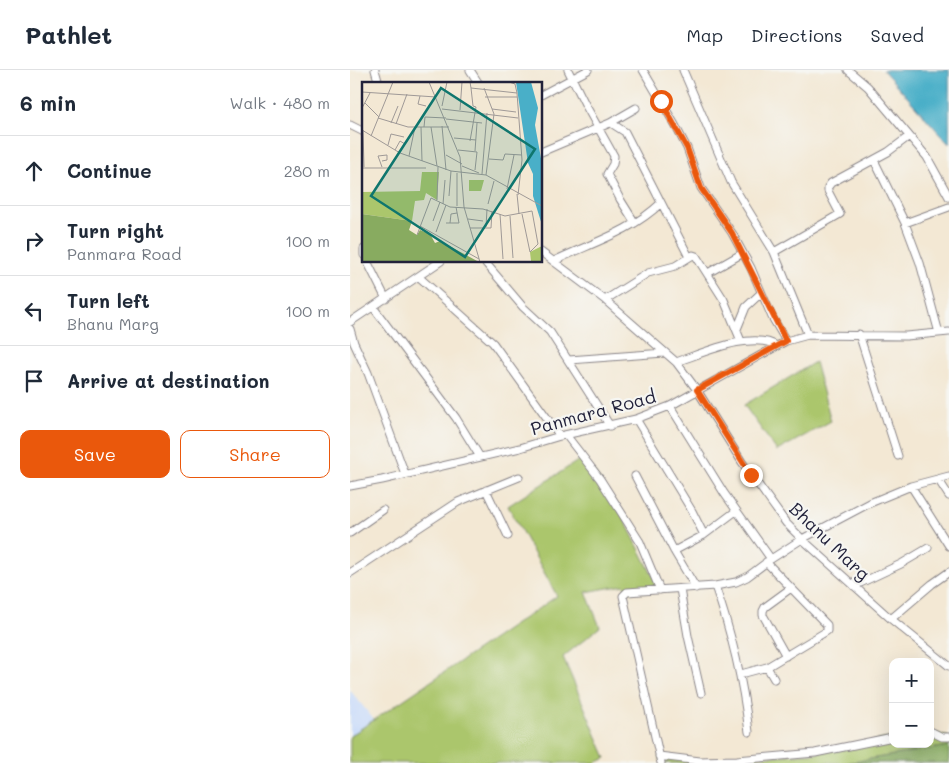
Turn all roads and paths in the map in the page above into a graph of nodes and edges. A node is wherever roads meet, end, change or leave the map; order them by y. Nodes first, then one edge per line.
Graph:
1 (375, 70) edge
2 (470, 70) edge
3 (568, 70) edge
4 (588, 70) edge
5 (643, 70) edge
6 (683, 70) edge
7 (848, 70) edge
8 (572, 79) junction
9 (379, 82) edge
10 (478, 82) edge
11 (542, 94) edge
12 (636, 108) dead end
13 (611, 123) junction
14 (599, 129) junction
15 (908, 137) junction
16 (542, 152) edge
17 (874, 160) junction
18 (949, 197) edge
19 (661, 203) junction
20 (949, 207) edge
21 (905, 222) junction
22 (635, 223) junction
23 (774, 252) junction
24 (542, 253) edge
25 (743, 254) junction
26 (690, 257) junction
27 (554, 261) junction
28 (368, 262) edge
29 (440, 262) edge
30 (485, 262) edge
31 (708, 273) junction
32 (418, 277) junction
33 (761, 293) junction
34 (386, 299) junction
35 (605, 300) junction
36 (373, 307) junction
37 (350, 322) edge
38 (350, 329) edge
39 (737, 329) junction
40 (949, 332) edge
41 (939, 333) junction
42 (808, 334) junction
43 (859, 334) junction
44 (742, 341) junction
45 (786, 341) junction
46 (777, 346) junction
47 (664, 353) junction
48 (569, 360) junction
49 (676, 362) junction
50 (697, 390) junction
51 (670, 406) junction
52 (636, 419) junction
53 (610, 426) junction
54 (563, 436) junction
55 (898, 456) dead end
56 (480, 457) junction
57 (405, 474) junction
58 (634, 476) dead end
59 (949, 476) edge
60 (519, 477) dead end
61 (938, 479) junction
62 (350, 486) edge
63 (911, 486) junction
64 (486, 490) junction
65 (949, 496) edge
66 (383, 510) dead end
67 (736, 511) junction
68 (350, 533) edge
69 (704, 535) junction
70 (508, 536) dead end
71 (802, 539) junction
72 (949, 546) edge
73 (928, 548) dead end
74 (674, 551) junction
75 (769, 560) junction
76 (949, 572) edge
77 (350, 573) edge
78 (716, 586) junction
79 (854, 586) junction
80 (696, 588) junction
81 (792, 588) junction
82 (680, 589) junction
83 (660, 590) junction
84 (890, 619) junction
85 (786, 656) junction
86 (949, 666) edge
87 (766, 667) junction
88 (741, 674) junction
89 (774, 679) dead end
90 (701, 693) dead end
91 (749, 732) dead end
92 (934, 733) edge
93 (949, 737) edge
94 (889, 738) edge
95 (660, 759) edge

1 - 9 street
2 - 10 street
3 - 8 street
4 - 8 street
5 - 25 street
6 - 23 street
7 - 15 street
8 - 11 street
8 - 14 street
12 - 13 street
13 - 14 street
13 - 19 street
14 - 16 street
14 - 22 street
15 - 17 street
15 - 18 street
17 - 21 street
17 - 23 street
19 - 22 street
19 - 26 street
20 - 21 street
21 - 41 street
22 - 27 street
23 - 42 street
24 - 27 street, Bhanu Marg
25 - 31 street
25 - 33 street
26 - 31 street
26 - 35 street
27 - 35 street, Bhanu Marg
28 - 34 street
29 - 32 street
30 - 48 street
31 - 39 street
32 - 34 street
32 - 54 street
33 - 39 street
33 - 45 street
34 - 36 street
35 - 47 street, Bhanu Marg
36 - 37 street
36 - 56 street
38 - 57 street
39 - 44 street
40 - 41 street, Panmara Road
41 - 43 street, Panmara Road
42 - 43 street, Panmara Road
42 - 45 street, Panmara Road
43 - 55 street
44 - 46 street
44 - 49 street
45 - 46 street, Panmara Road
46 - 50 street, Panmara Road
47 - 48 street
47 - 49 street, Bhanu Marg
48 - 53 street
49 - 50 street, Bhanu Marg
50 - 51 street, Panmara Road
50 - 71 street, Bhanu Marg
51 - 52 street, Panmara Road
51 - 67 street
52 - 53 street, Panmara Road
52 - 69 street
53 - 54 street, Panmara Road
54 - 56 street, Panmara Road
54 - 83 street
56 - 57 street, Panmara Road
57 - 62 street, Panmara Road
58 - 74 street
59 - 61 street
60 - 64 street
61 - 63 street
61 - 65 street
63 - 71 street
63 - 72 street
64 - 70 street
64 - 77 street
66 - 68 street
67 - 69 street
67 - 75 street
69 - 74 street
71 - 75 street
71 - 79 street, Bhanu Marg
73 - 79 street
74 - 80 street
75 - 78 street
75 - 81 street
76 - 84 street
78 - 80 street
78 - 88 street
79 - 84 street, Bhanu Marg
80 - 82 street
81 - 85 street
81 - 85 street
82 - 83 street
82 - 90 street
83 - 95 street
84 - 86 street, Bhanu Marg
85 - 87 street
87 - 88 street
87 - 89 street
88 - 91 street
92 - 93 street
94 - 95 street

